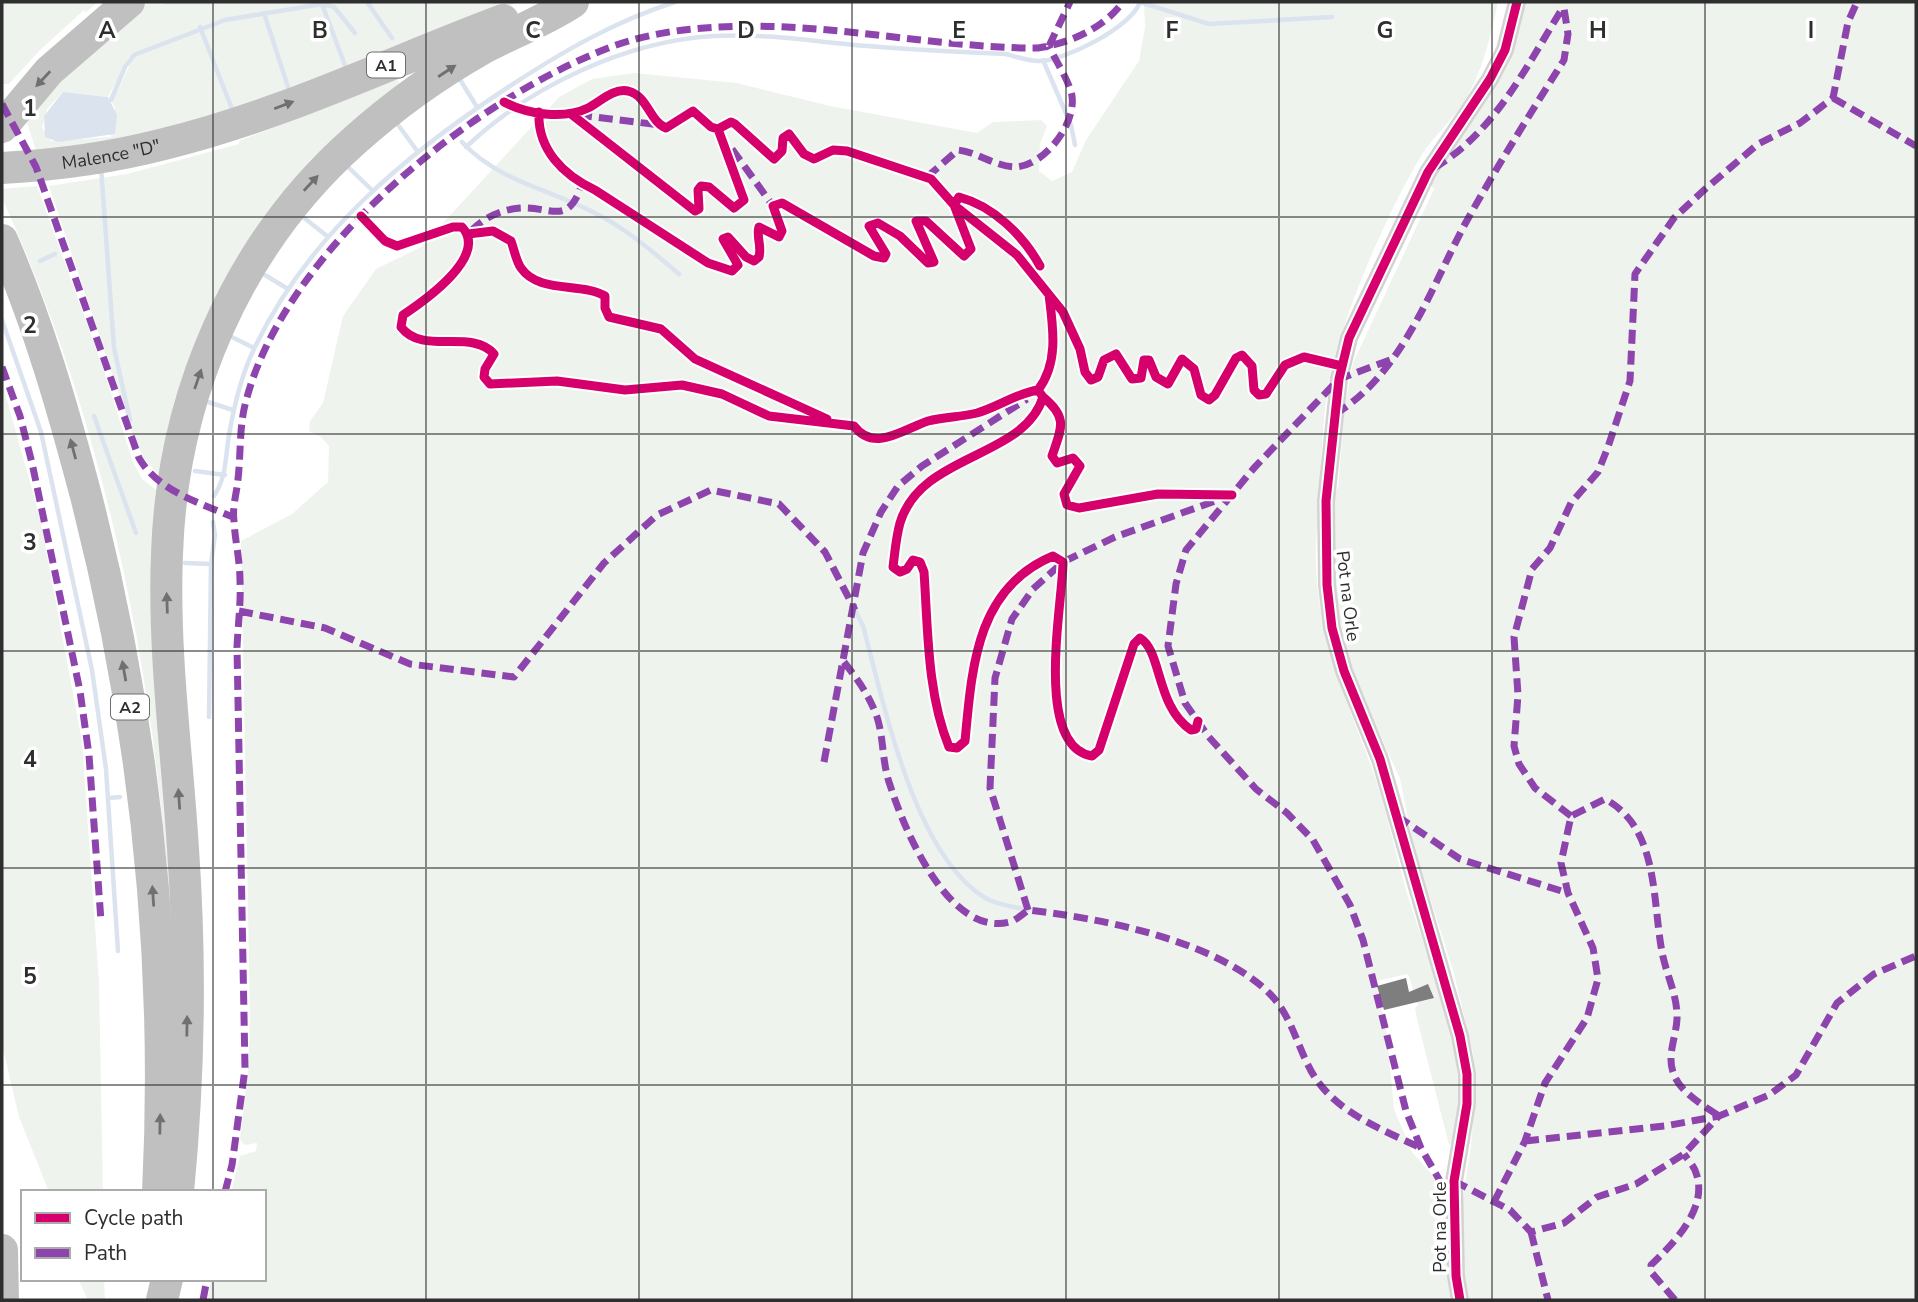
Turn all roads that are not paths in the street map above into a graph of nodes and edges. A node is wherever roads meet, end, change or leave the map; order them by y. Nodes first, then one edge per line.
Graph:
1 (129, 2) edge
2 (553, 2) edge
3 (573, 2) edge
4 (1517, 2) edge
5 (2, 127) edge
6 (2, 168) edge
7 (2, 240) edge
8 (158, 1190) edge
9 (178, 1190) edge
10 (2, 1250) edge
11 (152, 1281) edge
12 (167, 1281) edge
13 (3, 1300) edge
14 (151, 1300) edge
15 (162, 1300) edge
16 (1460, 1300) edge

1 -> 5 highway
6 -> 2 highway, Malence "D" / A1
9 -> 3 highway
4 - 16 street, Pot na Orle
8 -> 7 highway, A2
10 - 13 highway
11 - 14 highway
12 - 15 highway

